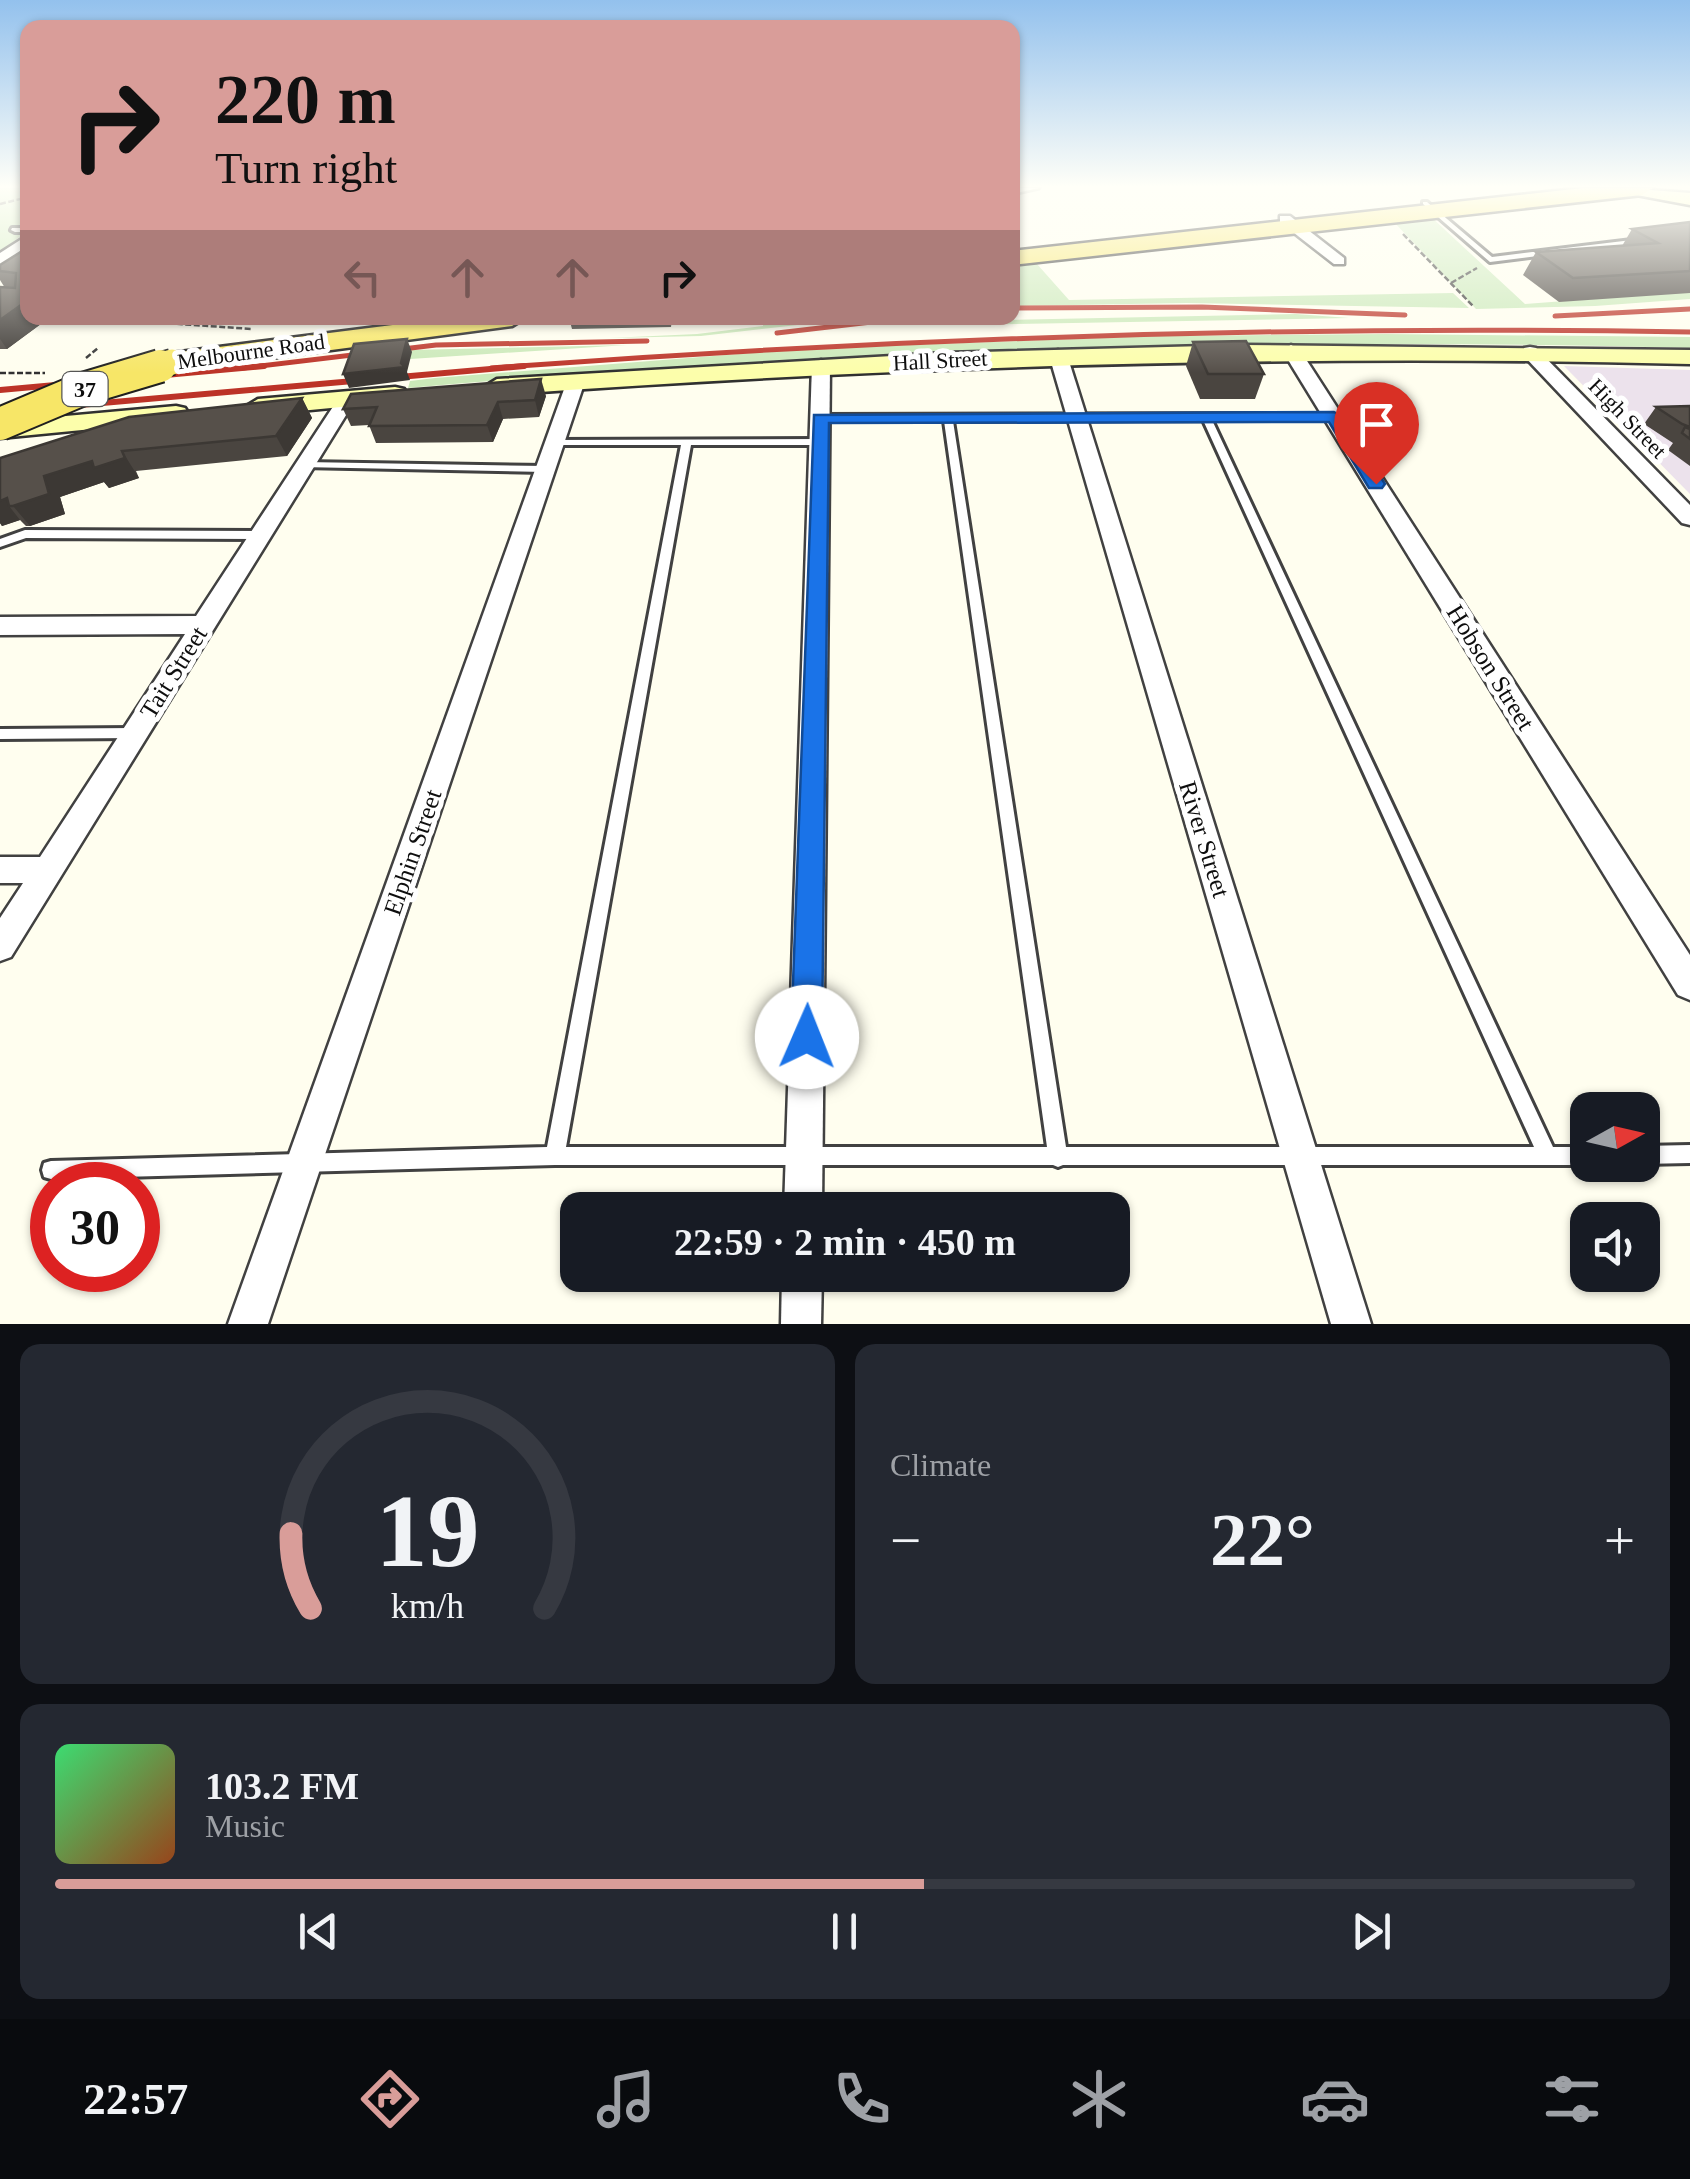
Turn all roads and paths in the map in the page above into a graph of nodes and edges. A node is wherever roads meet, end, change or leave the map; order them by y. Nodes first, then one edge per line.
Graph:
1 (1075, 250) edge
2 (1325, 250) edge
3 (1419, 250) edge
4 (1478, 250) edge
5 (1570, 250) edge
6 (1020, 257) edge
7 (1490, 260) junction
8 (1339, 261) dead end
9 (1451, 283) junction
10 (1472, 306) dead end
11 (193, 325) edge
12 (391, 325) edge
13 (411, 325) edge
14 (250, 329) dead end
15 (98, 348) dead end
16 (1291, 350) junction
17 (1530, 352) junction
18 (1058, 355) junction
19 (1690, 356) edge
20 (82, 360) dead end
21 (821, 366) junction
22 (49, 372) dead end
23 (0, 374) edge
24 (576, 381) junction
25 (480, 388) edge
26 (423, 393) edge
27 (347, 399) junction
28 (0, 412) edge
29 (1078, 417) junction
30 (1206, 417) junction
31 (1334, 417) junction
32 (948, 418) junction
33 (0, 427) edge
34 (820, 430) junction
35 (74, 432) junction
36 (686, 444) junction
37 (36, 454) edge
38 (549, 456) junction
39 (305, 465) junction
40 (1690, 518) edge
41 (260, 535) junction
42 (0, 543) edge
43 (203, 625) junction
44 (0, 626) edge
45 (135, 733) junction
46 (0, 734) edge
47 (0, 870) edge
48 (48, 870) junction
49 (0, 946) edge
50 (1690, 984) edge
51 (1690, 1154) edge
52 (1660, 1155) edge
53 (555, 1156) junction
54 (804, 1156) junction
55 (1548, 1156) junction
56 (1570, 1156) edge
57 (1058, 1158) junction
58 (1300, 1158) junction
59 (304, 1162) junction
60 (160, 1167) edge
61 (803, 1192) edge
62 (802, 1292) edge
63 (248, 1324) edge
64 (801, 1324) edge
65 (1351, 1324) edge

1 - 6 main road
2 - 8 street
3 - 9 path
4 - 7 lane
5 - 7 lane
7 - 9 path
9 - 10 path
11 - 14 path
12 - 28 main road, Melbourne Road / 37
13 - 33 main road, Melbourne Road / 37, bridge
15 - 20 path
16 - 17 street, Hall Street
16 - 18 street, Hall Street
16 - 31 street, Hobson Street
17 - 19 street, Hall Street
17 - 40 street, High Street
18 - 21 street, Hall Street
18 - 29 street, River Street
21 - 24 street, Hall Street
21 - 34 street
22 - 23 path
24 - 25 street, Hall Street
24 - 38 street, Elphin Street
26 - 27 street
27 - 35 street
27 - 39 street, Tait Street
29 - 30 lane
29 - 32 lane
29 - 58 street, River Street
30 - 31 lane
30 - 55 lane
31 - 50 street, Hobson Street
32 - 34 lane
32 - 57 lane
33 - 35 street
34 - 36 lane
34 - 54 street
35 - 37 street
36 - 38 lane
36 - 53 lane
38 - 39 lane
38 - 59 street, Elphin Street
39 - 41 street, Tait Street
41 - 42 lane
41 - 43 street, Tait Street
43 - 44 street
43 - 45 street, Tait Street
45 - 46 lane
45 - 48 street, Tait Street
47 - 48 street
48 - 49 street, Tait Street
51 - 52 lane
53 - 54 lane
53 - 59 lane
54 - 57 lane
54 - 61 street
55 - 56 lane
55 - 58 lane
57 - 58 lane
58 - 65 street, River Street
59 - 60 lane
59 - 63 street, Elphin Street
62 - 64 street

